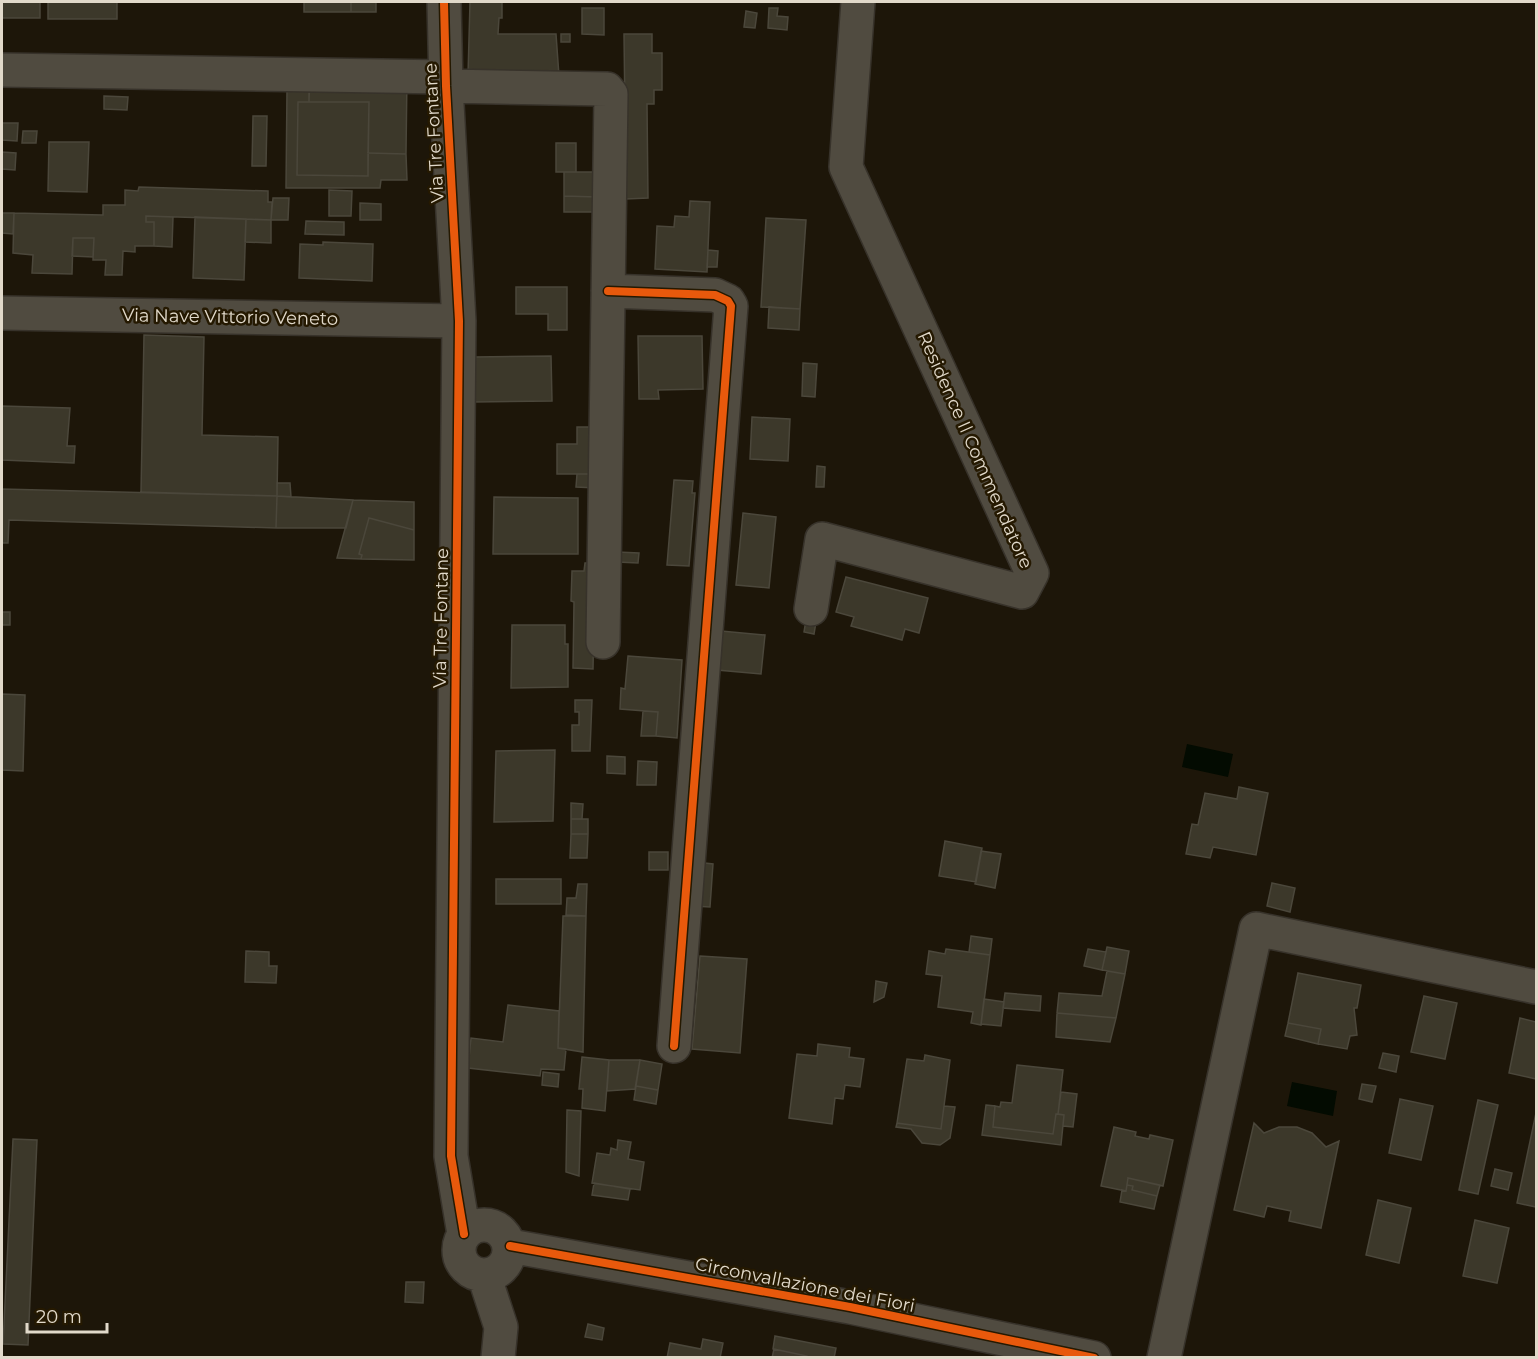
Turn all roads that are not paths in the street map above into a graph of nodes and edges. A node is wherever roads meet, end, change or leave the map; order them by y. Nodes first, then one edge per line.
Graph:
1 (444, 2) edge
2 (858, 2) edge
3 (2, 70) edge
4 (446, 81) junction
5 (608, 291) junction
6 (2, 313) edge
7 (459, 321) junction
8 (811, 609) dead end
9 (603, 642) dead end
10 (1536, 987) edge
11 (674, 1046) dead end
12 (464, 1234) junction
13 (510, 1246) junction
14 (484, 1275) junction
15 (498, 1358) edge
16 (1094, 1358) edge
17 (1164, 1358) edge

1 - 4 street, Via Tre Fontane
2 - 8 street, Residence Il Commendatore
3 - 4 street
4 - 5 street
4 - 7 street, Via Tre Fontane
5 - 9 street
5 - 11 street
6 - 7 street, Via Nave Vittorio Veneto
7 - 12 street, Via Tre Fontane
10 - 17 street
12 - 13 street
12 - 14 street
13 - 14 street
13 - 16 street, Circonvallazione dei Fiori
14 - 15 street

